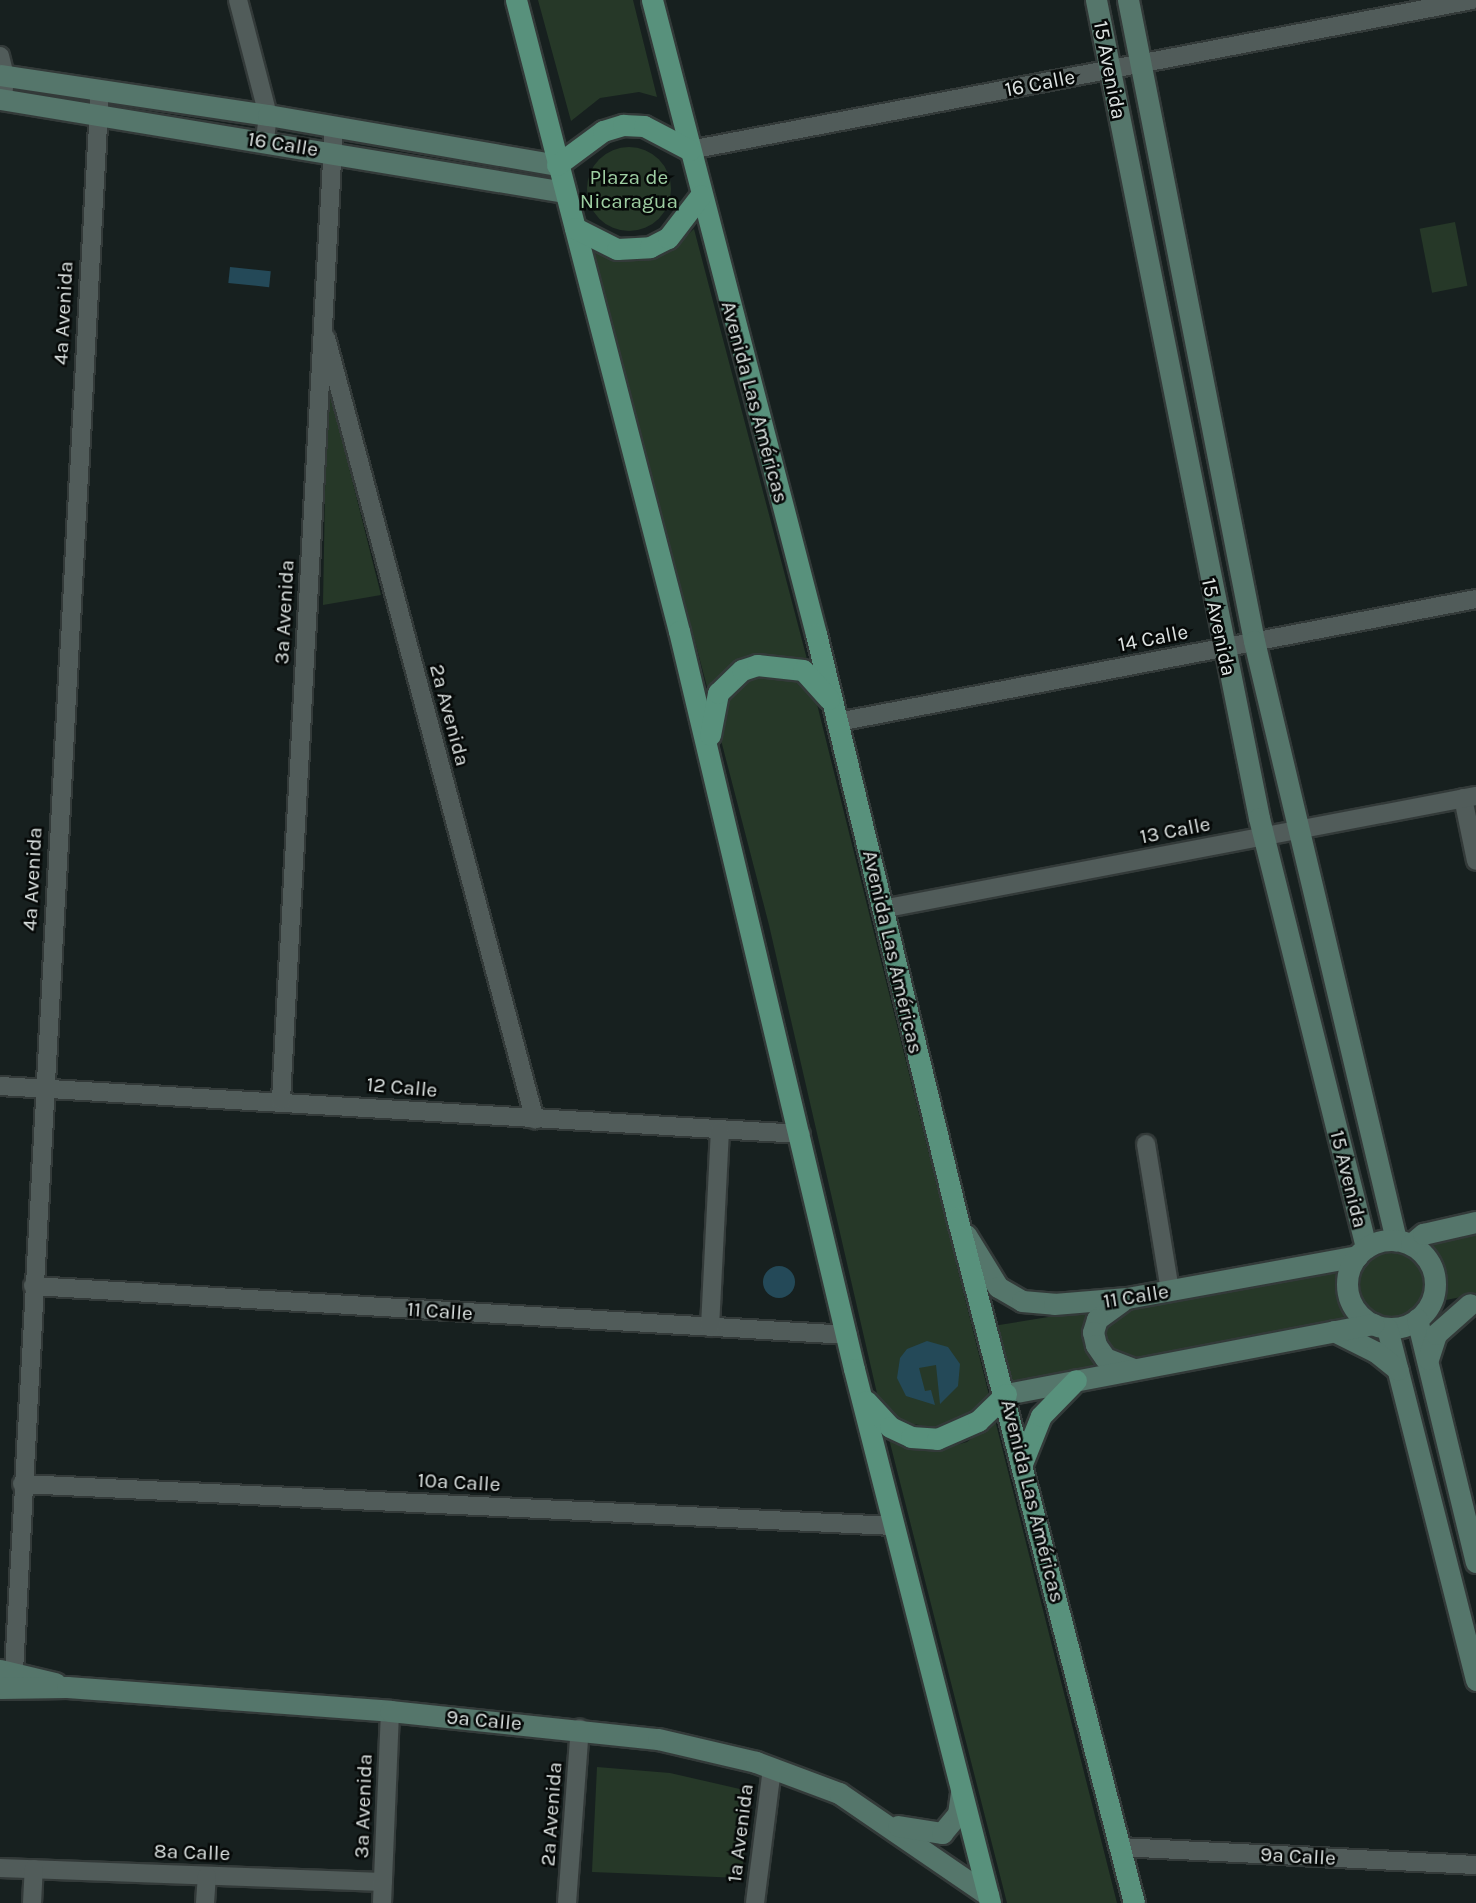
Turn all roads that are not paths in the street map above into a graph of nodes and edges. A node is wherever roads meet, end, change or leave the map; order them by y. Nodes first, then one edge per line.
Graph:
1 (238, 0) edge
2 (516, 0) edge
3 (652, 0) edge
4 (1096, 0) edge
5 (1128, 0) edge
6 (1472, 0) edge
7 (1142, 65) junction
8 (2, 69) edge
9 (1110, 69) junction
10 (100, 90) junction
11 (1, 100) edge
12 (97, 115) junction
13 (268, 115) junction
14 (334, 126) junction
15 (265, 140) junction
16 (690, 150) junction
17 (332, 152) junction
18 (557, 165) junction
19 (565, 192) junction
20 (701, 195) junction
21 (575, 228) junction
22 (321, 321) junction
23 (1476, 599) edge
24 (1254, 641) junction
25 (1223, 648) junction
26 (836, 714) junction
27 (709, 750) junction
28 (1469, 797) edge
29 (1299, 830) junction
30 (1264, 836) junction
31 (1476, 861) edge
32 (882, 909) junction
33 (0, 1086) edge
34 (43, 1088) junction
35 (281, 1100) junction
36 (535, 1120) junction
37 (720, 1130) junction
38 (801, 1134) junction
39 (1146, 1144) dead end
40 (957, 1217) junction
41 (1476, 1222) edge
42 (1403, 1242) junction
43 (1362, 1252) junction
44 (33, 1286) junction
45 (1170, 1291) junction
46 (1127, 1298) junction
47 (1473, 1303) edge
48 (1421, 1316) junction
49 (1380, 1326) junction
50 (710, 1327) junction
51 (1334, 1331) junction
52 (848, 1335) junction
53 (1427, 1361) junction
54 (1133, 1369) junction
55 (1398, 1370) junction
56 (1076, 1380) junction
57 (861, 1394) junction
58 (1006, 1394) junction
59 (1023, 1461) junction
60 (22, 1484) junction
61 (894, 1526) junction
62 (1469, 1534) junction
63 (1442, 1540) junction
64 (1476, 1562) edge
65 (5, 1674) edge
66 (1476, 1680) edge
67 (0, 1688) edge
68 (67, 1688) junction
69 (390, 1712) junction
70 (580, 1728) junction
71 (772, 1769) junction
72 (961, 1792) junction
73 (885, 1822) junction
74 (1120, 1847) junction
75 (1476, 1865) edge
76 (0, 1868) edge
77 (34, 1869) junction
78 (206, 1876) junction
79 (383, 1882) junction
80 (989, 1899) edge
81 (33, 1903) edge
82 (205, 1903) edge
83 (382, 1903) edge
84 (567, 1903) edge
85 (755, 1903) edge
86 (1134, 1903) edge

1 - 13 street
2 - 18 main road
3 - 16 main road, Avenida Las Américas
4 - 9 street, 15 Avenida
5 - 7 street, 15 Avenida
6 - 7 street, 16 Calle
7 - 9 street, 16 Calle
7 - 24 street, 15 Avenida
8 - 10 street, 16 Calle
8 - 11 street
9 - 16 street, 16 Calle
9 - 25 street, 15 Avenida
10 - 12 street, 4a Avenida
10 - 13 street, 16 Calle
11 - 12 street, 16 Calle
12 - 15 street, 16 Calle
12 - 34 street, 4a Avenida
13 - 14 street, 16 Calle
13 - 15 street
14 - 17 street, 3a Avenida
14 - 18 street, 16 Calle
15 - 17 street, 16 Calle
16 - 18 main road
16 - 20 main road, Avenida Las Américas
17 - 19 street, 16 Calle
17 - 22 street, 3a Avenida
18 - 19 main road
19 - 21 main road
20 - 21 main road
20 - 26 main road, Avenida Las Américas
21 - 27 main road
22 - 35 street, 3a Avenida
22 - 36 street, 2a Avenida
23 - 24 street, 14 Calle
24 - 25 street, 14 Calle
24 - 29 street, 15 Avenida
25 - 26 street, 14 Calle
25 - 30 street, 15 Avenida
26 - 27 main road
26 - 32 main road, Avenida Las Américas
27 - 38 main road
28 - 29 street, 13 Calle
28 - 31 street
29 - 30 street, 13 Calle
29 - 42 street, 15 Avenida
30 - 32 street, 13 Calle
30 - 43 street, 15 Avenida
32 - 40 main road, Avenida Las Américas
33 - 34 street, 12 Calle
34 - 35 street, 12 Calle
34 - 44 street, 4a Avenida
35 - 36 street, 12 Calle
36 - 37 street, 12 Calle
37 - 38 street, 12 Calle
37 - 50 street
38 - 52 main road
39 - 45 street
40 - 46 street, 11 Calle
40 - 58 main road, Avenida Las Américas
41 - 42 street
42 - 43 street
42 - 48 street
43 - 45 street, 11 Calle
43 - 49 street
44 - 50 street, 11 Calle
44 - 60 street, 4a Avenida
45 - 46 street, 11 Calle
46 - 54 street
47 - 48 street
47 - 53 street
48 - 49 street
48 - 53 street
49 - 51 street
49 - 55 street
50 - 52 street, 11 Calle
51 - 54 street
51 - 55 street
52 - 57 main road
53 - 62 street
54 - 56 street
55 - 63 street
56 - 58 street
56 - 59 main road
57 - 58 main road
57 - 61 main road
58 - 59 main road, Avenida Las Américas
59 - 74 main road, Avenida Las Américas
60 - 61 street, 10a Calle
60 - 65 street, 4a Avenida
61 - 72 main road
62 - 63 street
62 - 64 street
63 - 66 street
65 - 68 street, 9a Calle
67 - 68 street, 9a Calle
68 - 69 street, 9a Calle
69 - 70 street, 9a Calle
69 - 79 street, 3a Avenida
70 - 71 street, 9a Calle
70 - 84 street, 2a Avenida
71 - 73 street, 9a Calle
71 - 85 street, 1a Avenida
72 - 73 street, 9a Calle
72 - 80 main road
73 - 80 street, 9a Calle
74 - 75 street, 9a Calle
74 - 86 main road, Avenida Las Américas
76 - 77 street, 8a Calle
77 - 78 street, 8a Calle
77 - 81 street
78 - 79 street, 8a Calle
78 - 82 street
79 - 83 street, 3a Avenida

